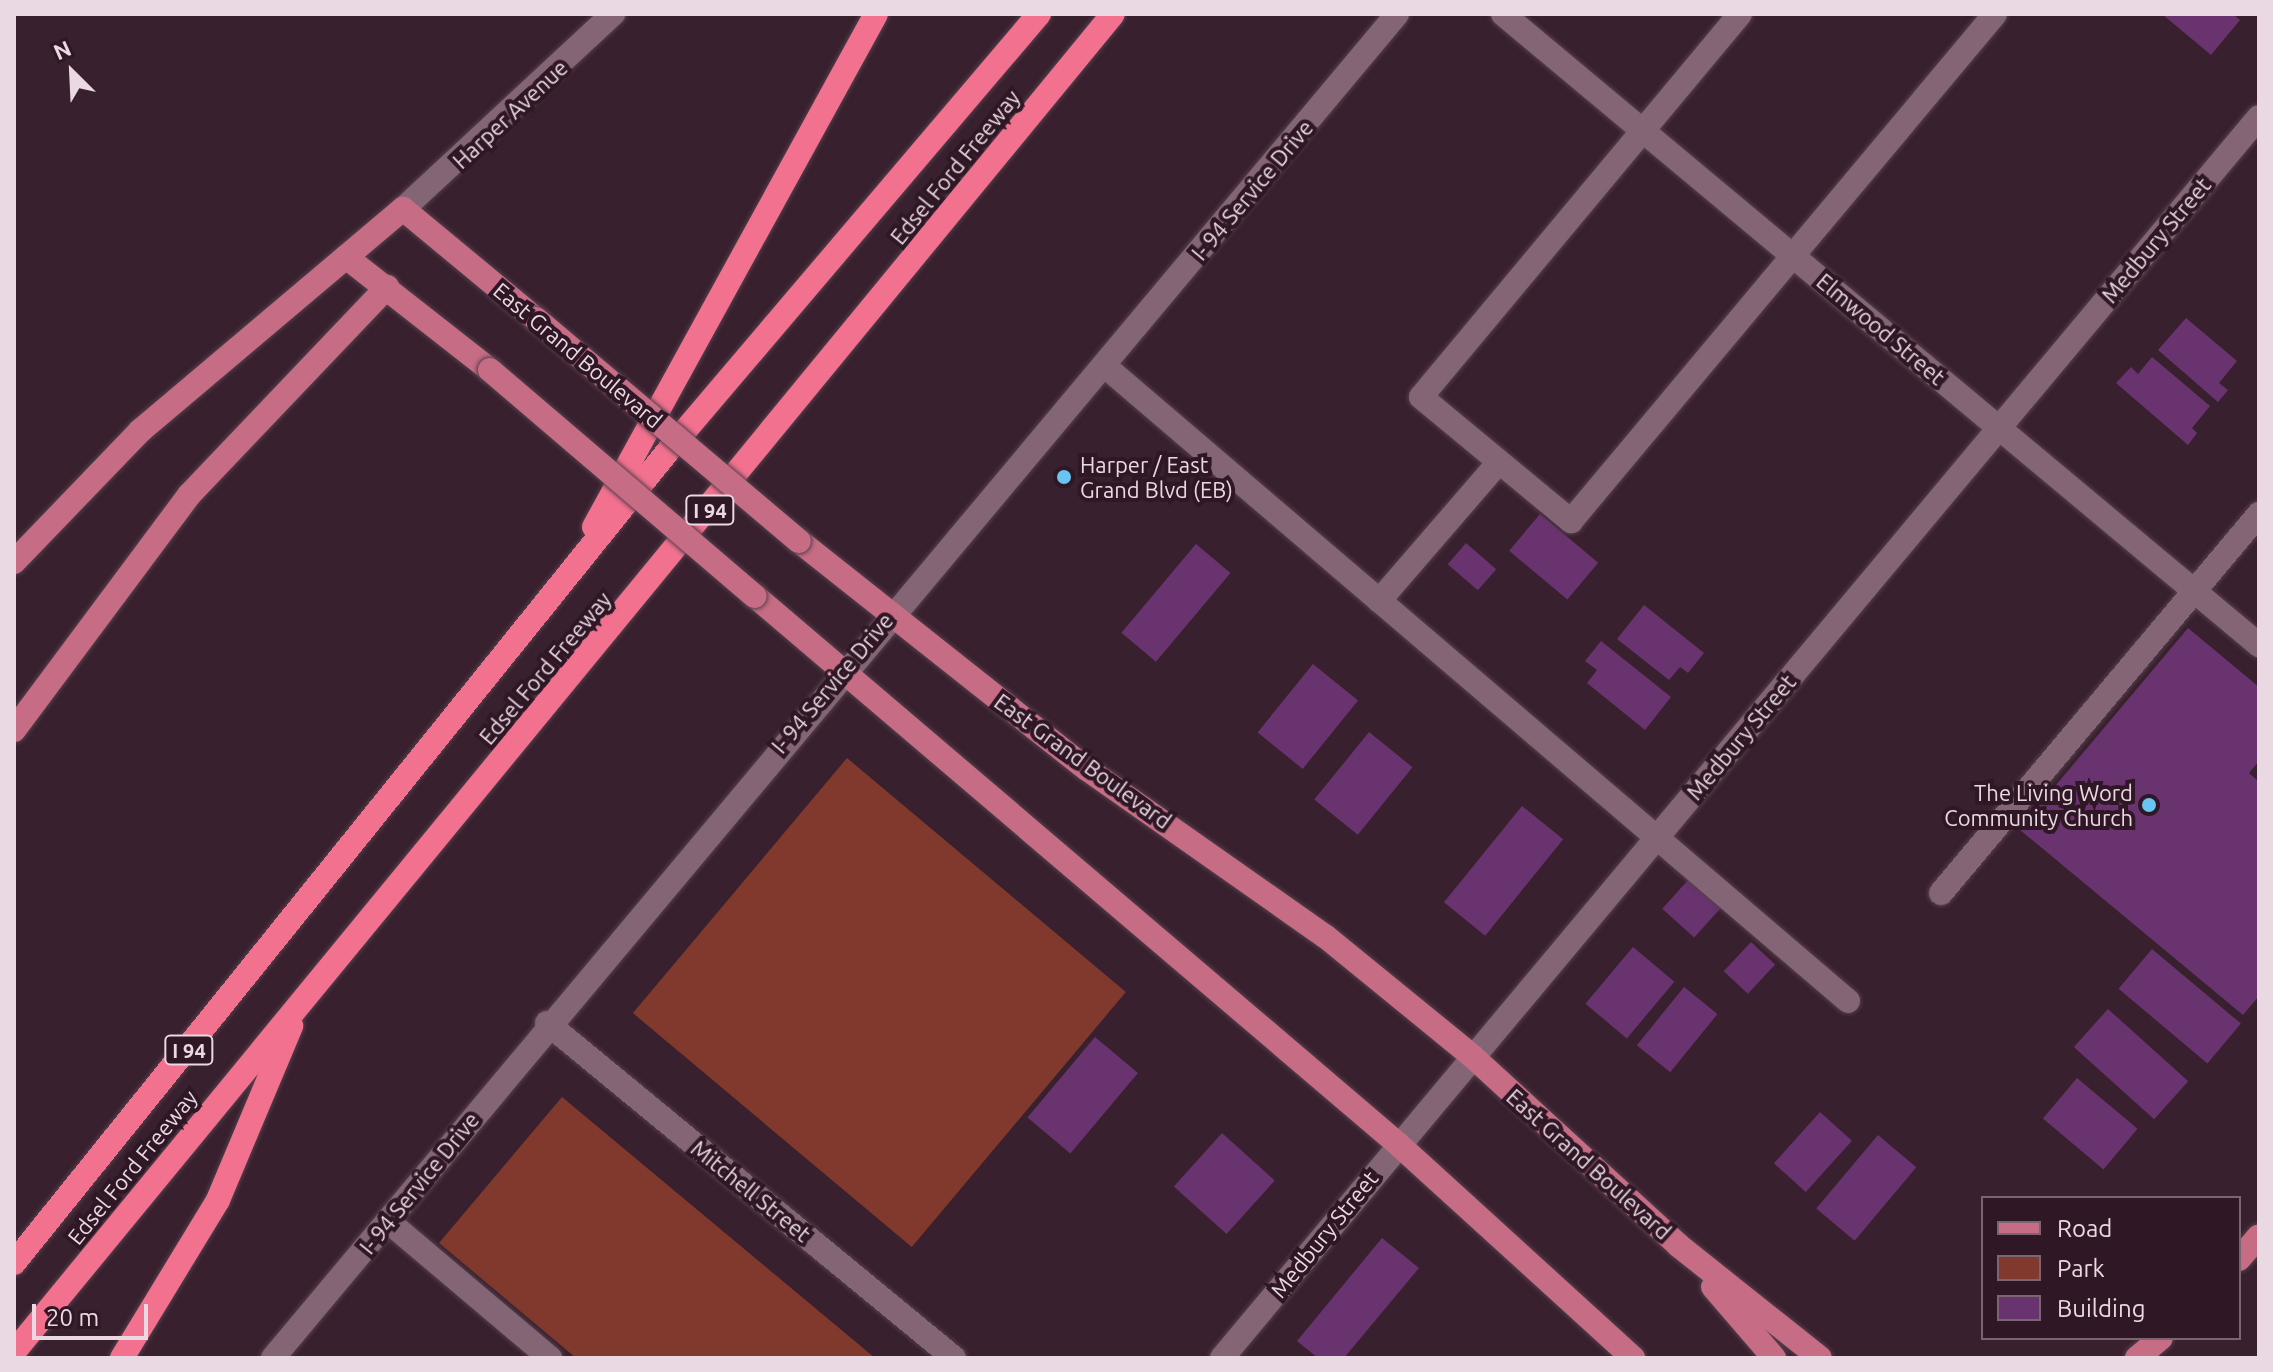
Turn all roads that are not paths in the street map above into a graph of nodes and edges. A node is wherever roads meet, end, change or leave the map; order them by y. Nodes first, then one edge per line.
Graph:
1 (613, 14) edge
2 (876, 14) edge
3 (1039, 14) edge
4 (1113, 14) edge
5 (1397, 14) edge
6 (1503, 14) edge
7 (1740, 14) edge
8 (1995, 14) edge
9 (2259, 117) edge
10 (1643, 131) junction
11 (403, 209) junction
12 (1793, 256) junction
13 (346, 257) junction
14 (387, 287) junction
15 (1106, 367) junction
16 (1999, 428) junction
17 (1498, 463) junction
18 (2259, 514) edge
19 (14, 562) edge
20 (566, 580) junction
21 (2193, 589) junction
22 (1379, 601) junction
23 (890, 615) junction
24 (2259, 645) edge
25 (843, 670) junction
26 (14, 730) edge
27 (1658, 837) junction
28 (1941, 893) dead end
29 (1848, 1001) dead end
30 (301, 1002) junction
31 (547, 1023) junction
32 (1472, 1056) junction
33 (1398, 1144) junction
34 (389, 1222) junction
35 (2259, 1236) edge
36 (1678, 1245) junction
37 (2241, 1257) edge
38 (14, 1263) edge
39 (2158, 1345) edge
40 (14, 1352) edge
41 (1232, 1355) edge
42 (122, 1358) edge
43 (273, 1358) edge
44 (550, 1358) edge
45 (954, 1358) edge
46 (1633, 1358) edge
47 (1774, 1358) edge
48 (1820, 1358) edge
49 (2137, 1358) edge

1 - 11 street, Harper Avenue
2 - 20 highway
3 - 20 highway, Edsel Ford Freeway / I 94
4 - 30 highway, Edsel Ford Freeway / I 94
5 - 15 street, I- 94 Service Drive
6 - 10 street, Elmwood Street
7 - 10 street
8 - 12 street
9 - 16 street, Medbury Street
10 - 12 street, Elmwood Street
10 - 17 street
11 - 13 main road
11 - 23 main road, East Grand Boulevard, bridge
12 - 16 street, Elmwood Street
12 - 17 street
13 - 14 main road
13 - 19 main road
14 - 25 main road, bridge
14 - 26 main road
15 - 22 street
15 - 23 street, I- 94 Service Drive
16 - 21 street, Elmwood Street
16 - 27 street, Medbury Street
17 - 22 street
18 - 21 street
20 - 38 highway, Edsel Ford Freeway / I 94
21 - 24 street, Elmwood Street
21 - 28 street
22 - 27 street
23 - 25 street, I- 94 Service Drive
23 - 32 main road, East Grand Boulevard
25 - 31 street, I- 94 Service Drive
25 - 33 main road
27 - 29 street
27 - 32 street, Medbury Street
30 - 40 highway, Edsel Ford Freeway / I 94
30 - 42 highway
31 - 34 street, I- 94 Service Drive
31 - 45 street, Mitchell Street
32 - 33 street, Medbury Street
32 - 36 main road, East Grand Boulevard
33 - 41 street, Medbury Street
33 - 46 main road
34 - 43 street, I- 94 Service Drive
34 - 44 street
35 - 37 main road
36 - 47 main road
36 - 48 main road, East Grand Boulevard
39 - 49 main road

